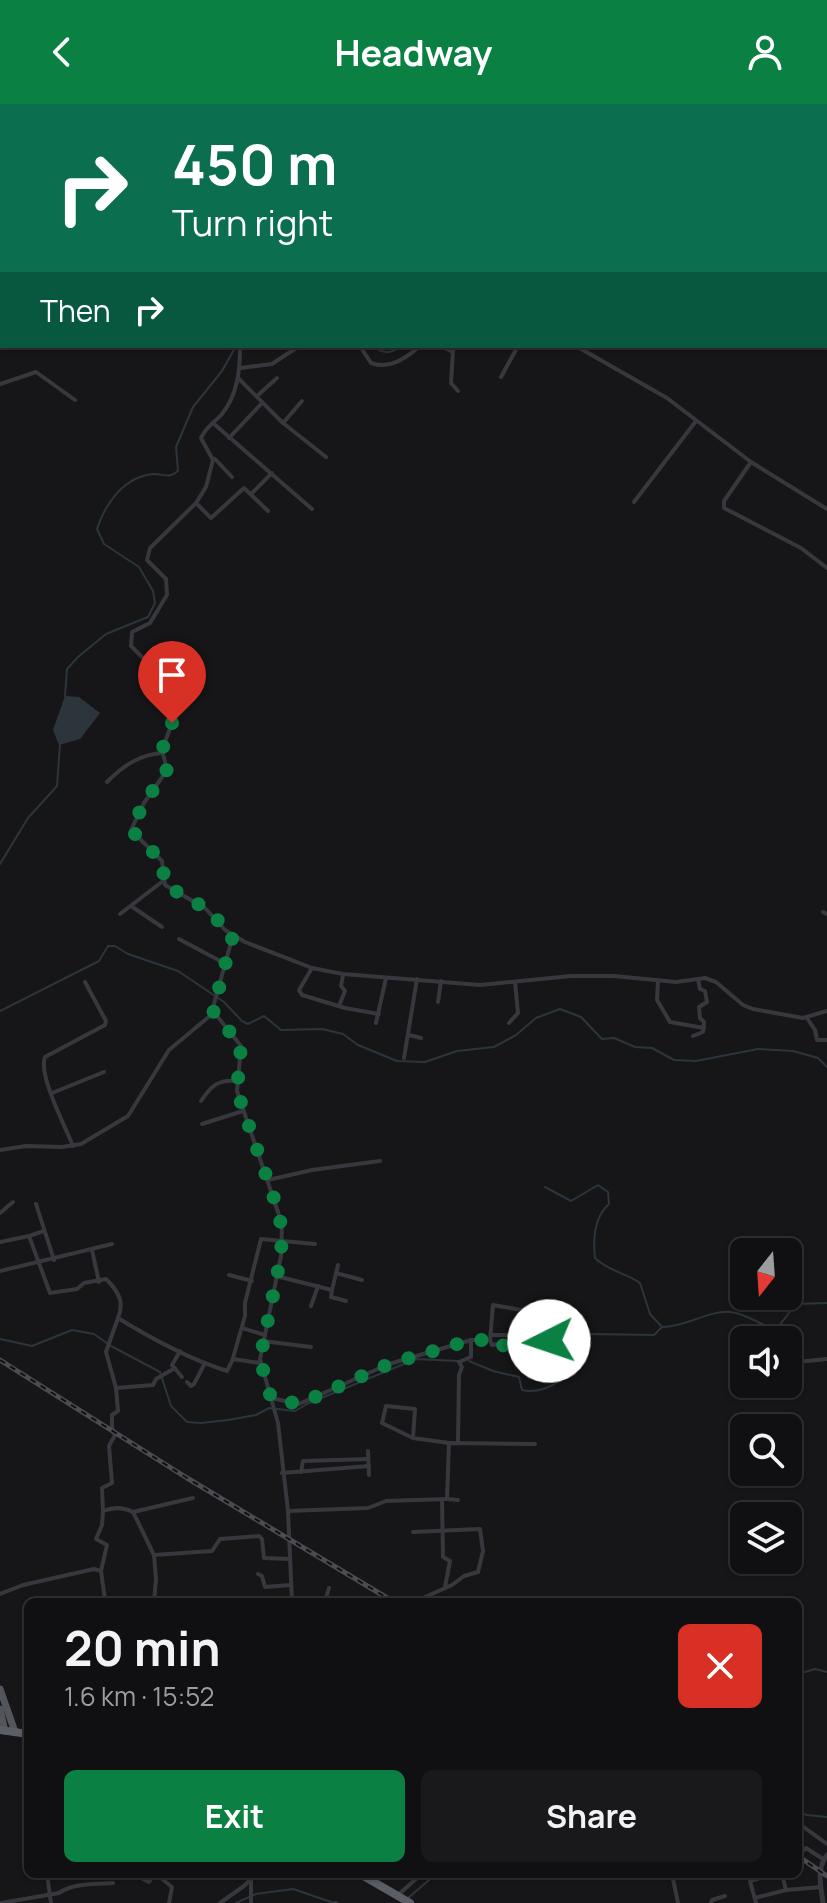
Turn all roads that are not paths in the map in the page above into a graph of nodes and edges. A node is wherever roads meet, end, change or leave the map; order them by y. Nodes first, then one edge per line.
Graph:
1 (240, 348) edge
2 (296, 348) edge
3 (361, 348) edge
4 (417, 348) edge
5 (456, 348) edge
6 (517, 348) edge
7 (579, 348) edge
8 (241, 368) junction
9 (501, 377) dead end
10 (238, 378) junction
11 (277, 378) dead end
12 (0, 384) edge
13 (458, 391) dead end
14 (257, 396) junction
15 (75, 400) dead end
16 (302, 401) dead end
17 (262, 403) junction
18 (696, 421) junction
19 (213, 423) junction
20 (283, 423) junction
21 (229, 438) junction
22 (326, 457) dead end
23 (213, 458) junction
24 (751, 462) junction
25 (272, 473) junction
26 (232, 477) dead end
27 (250, 495) junction
28 (634, 502) dead end
29 (196, 503) junction
30 (312, 509) dead end
31 (827, 509) edge
32 (268, 511) dead end
33 (827, 568) edge
34 (163, 753) junction
35 (107, 782) dead end
36 (163, 881) junction
37 (131, 906) junction
38 (120, 914) dead end
39 (162, 927) dead end
40 (233, 935) junction
41 (179, 939) dead end
42 (224, 963) junction
43 (312, 968) junction
44 (343, 974) junction
45 (386, 978) junction
46 (417, 979) junction
47 (698, 979) junction
48 (441, 981) junction
49 (658, 981) junction
50 (85, 982) dead end
51 (515, 982) junction
52 (438, 1002) dead end
53 (339, 1006) junction
54 (213, 1011) junction
55 (826, 1012) edge
56 (379, 1014) junction
57 (807, 1018) junction
58 (827, 1019) edge
59 (376, 1023) dead end
60 (509, 1023) dead end
61 (704, 1028) junction
62 (409, 1035) junction
63 (693, 1036) dead end
64 (421, 1038) dead end
65 (827, 1040) edge
66 (404, 1058) dead end
67 (104, 1072) dead end
68 (237, 1081) junction
69 (52, 1093) junction
70 (201, 1101) dead end
71 (243, 1111) junction
72 (202, 1124) dead end
73 (73, 1146) junction
74 (0, 1150) edge
75 (380, 1161) dead end
76 (268, 1180) junction
77 (13, 1202) dead end
78 (36, 1204) dead end
79 (0, 1213) edge
80 (44, 1231) junction
81 (29, 1236) junction
82 (0, 1241) edge
83 (282, 1242) junction
84 (112, 1244) dead end
85 (315, 1244) dead end
86 (92, 1250) junction
87 (54, 1260) junction
88 (37, 1264) junction
89 (338, 1265) dead end
90 (0, 1271) edge
91 (336, 1273) junction
92 (229, 1275) dead end
93 (276, 1276) junction
94 (362, 1280) dead end
95 (252, 1281) junction
96 (99, 1282) junction
97 (318, 1286) junction
98 (332, 1290) junction
99 (346, 1301) dead end
100 (311, 1306) dead end
101 (527, 1311) dead end
102 (118, 1318) junction
103 (242, 1328) junction
104 (523, 1332) dead end
105 (571, 1334) dead end
106 (265, 1335) junction
107 (491, 1337) junction
108 (471, 1340) junction
109 (263, 1341) junction
110 (311, 1347) dead end
111 (180, 1351) junction
112 (233, 1359) junction
113 (827, 1359) edge
114 (802, 1362) edge
115 (205, 1363) junction
116 (260, 1363) junction
117 (175, 1368) junction
118 (182, 1377) dead end
119 (187, 1382) dead end
120 (116, 1388) junction
121 (271, 1398) junction
122 (413, 1438) junction
123 (458, 1441) junction
124 (449, 1443) junction
125 (535, 1444) dead end
126 (368, 1451) dead end
127 (368, 1459) junction
128 (369, 1466) junction
129 (301, 1472) junction
130 (282, 1473) junction
131 (369, 1475) dead end
132 (193, 1498) dead end
133 (445, 1499) junction
134 (458, 1500) dead end
135 (103, 1511) junction
136 (288, 1511) junction
137 (133, 1512) junction
138 (444, 1530) junction
139 (413, 1532) dead end
140 (154, 1555) junction
141 (290, 1559) junction
142 (101, 1571) junction
143 (258, 1574) dead end
144 (291, 1585) junction
145 (445, 1587) junction
146 (329, 1588) dead end
147 (0, 1594) edge
148 (104, 1598) edge
149 (154, 1598) edge
150 (292, 1598) edge
151 (326, 1598) edge
152 (422, 1598) edge
153 (0, 1689) edge
154 (0, 1709) edge
155 (2, 1730) edge
156 (15, 1732) junction
157 (24, 1733) edge
158 (802, 1826) edge
159 (827, 1844) edge
160 (802, 1851) edge
161 (825, 1857) edge
162 (47, 1878) edge
163 (160, 1878) edge
164 (367, 1878) edge
165 (416, 1878) edge
166 (673, 1878) edge
167 (750, 1878) edge
168 (760, 1878) edge
169 (783, 1878) edge
170 (251, 1880) joint
171 (750, 1881) junction
172 (113, 1883) dead end
173 (821, 1887) junction
174 (786, 1890) junction
175 (49, 1894) junction
176 (725, 1896) dead end
177 (404, 1899) edge
178 (755, 1900) edge
179 (1, 1903) edge
180 (51, 1903) edge
181 (169, 1903) edge
182 (220, 1903) edge
183 (251, 1903) edge
184 (678, 1903) edge
185 (711, 1903) edge
186 (823, 1903) edge

1 - 8 street
2 - 8 street
3 - 4 street
5 - 13 street
6 - 9 street
7 - 18 street
8 - 10 street
10 - 14 street
10 - 19 street
11 - 14 street
12 - 15 street
14 - 17 street
16 - 20 street
17 - 20 street
17 - 21 street
18 - 24 street
18 - 28 street
19 - 21 street
19 - 23 street
20 - 22 street
21 - 25 street
23 - 26 street
23 - 29 street
24 - 31 street
24 - 33 street
25 - 27 street
25 - 30 street
27 - 29 street
27 - 32 street
29 - 34 street
34 - 35 street
34 - 36 street
36 - 37 street
36 - 40 street
37 - 38 street
37 - 39 street
40 - 42 street
40 - 43 street
41 - 42 street
42 - 54 street
43 - 44 street
43 - 53 street
44 - 45 street
44 - 53 street
45 - 46 street
45 - 56 street
46 - 48 street
46 - 62 street
47 - 49 street
47 - 57 street
47 - 61 street
48 - 51 street
48 - 52 street
49 - 51 street
49 - 61 street
50 - 69 street
51 - 60 street
53 - 56 street
54 - 68 street
54 - 73 street
55 - 57 street
55 - 58 street
56 - 59 street
57 - 65 street
61 - 63 street
62 - 64 street
62 - 66 street
67 - 69 street
68 - 70 street
68 - 71 street
69 - 73 street
71 - 72 street
71 - 76 street
73 - 74 street
75 - 76 street
76 - 83 street
77 - 79 street
78 - 80 street
80 - 81 street
80 - 87 street
81 - 82 street
81 - 88 street
83 - 85 street
83 - 93 street
83 - 95 street
84 - 86 street
86 - 87 street
86 - 96 street
87 - 88 street
88 - 90 street
88 - 96 street
89 - 91 street
91 - 94 street
91 - 98 street
92 - 95 street
93 - 97 street
93 - 106 street
95 - 103 street
96 - 102 street
97 - 98 street
97 - 100 street
98 - 99 street
101 - 107 street
102 - 111 street
102 - 120 street
103 - 106 street
103 - 112 street
104 - 107 street
105 - 107 street
106 - 109 street
107 - 108 street
108 - 121 street
108 - 123 street
109 - 110 street
109 - 116 street
111 - 115 street
111 - 117 street
112 - 115 street
112 - 116 street
113 - 114 street
115 - 119 street
116 - 121 street
117 - 118 street
117 - 120 street
120 - 135 street
121 - 130 street
122 - 122 street
122 - 124 street
123 - 124 street
123 - 125 street
124 - 133 street
126 - 127 street
127 - 128 street
127 - 129 street
128 - 129 street
128 - 131 street
129 - 130 street
130 - 136 street
132 - 137 street
133 - 134 street
133 - 136 street
133 - 138 street
135 - 137 street
135 - 142 street
136 - 141 street
137 - 140 street
138 - 139 street
138 - 145 street
138 - 145 street
140 - 141 street
140 - 149 street
141 - 144 street
142 - 147 street
142 - 148 street
143 - 144 street
144 - 150 street
145 - 152 street
146 - 151 street
153 - 156 main road
154 - 155 main road
155 - 156 highway
156 - 157 highway
158 - 159 street
160 - 161 street
161 - 173 street
162 - 175 street
163 - 181 street
164 - 177 highway
165 - 177 street
166 - 184 street
167 - 171 street
168 - 171 street
169 - 174 street
170 - 182 street
170 - 183 street
171 - 178 street
172 - 175 street
173 - 174 street
173 - 186 street
174 - 178 street
175 - 179 street
175 - 180 street
176 - 185 street

